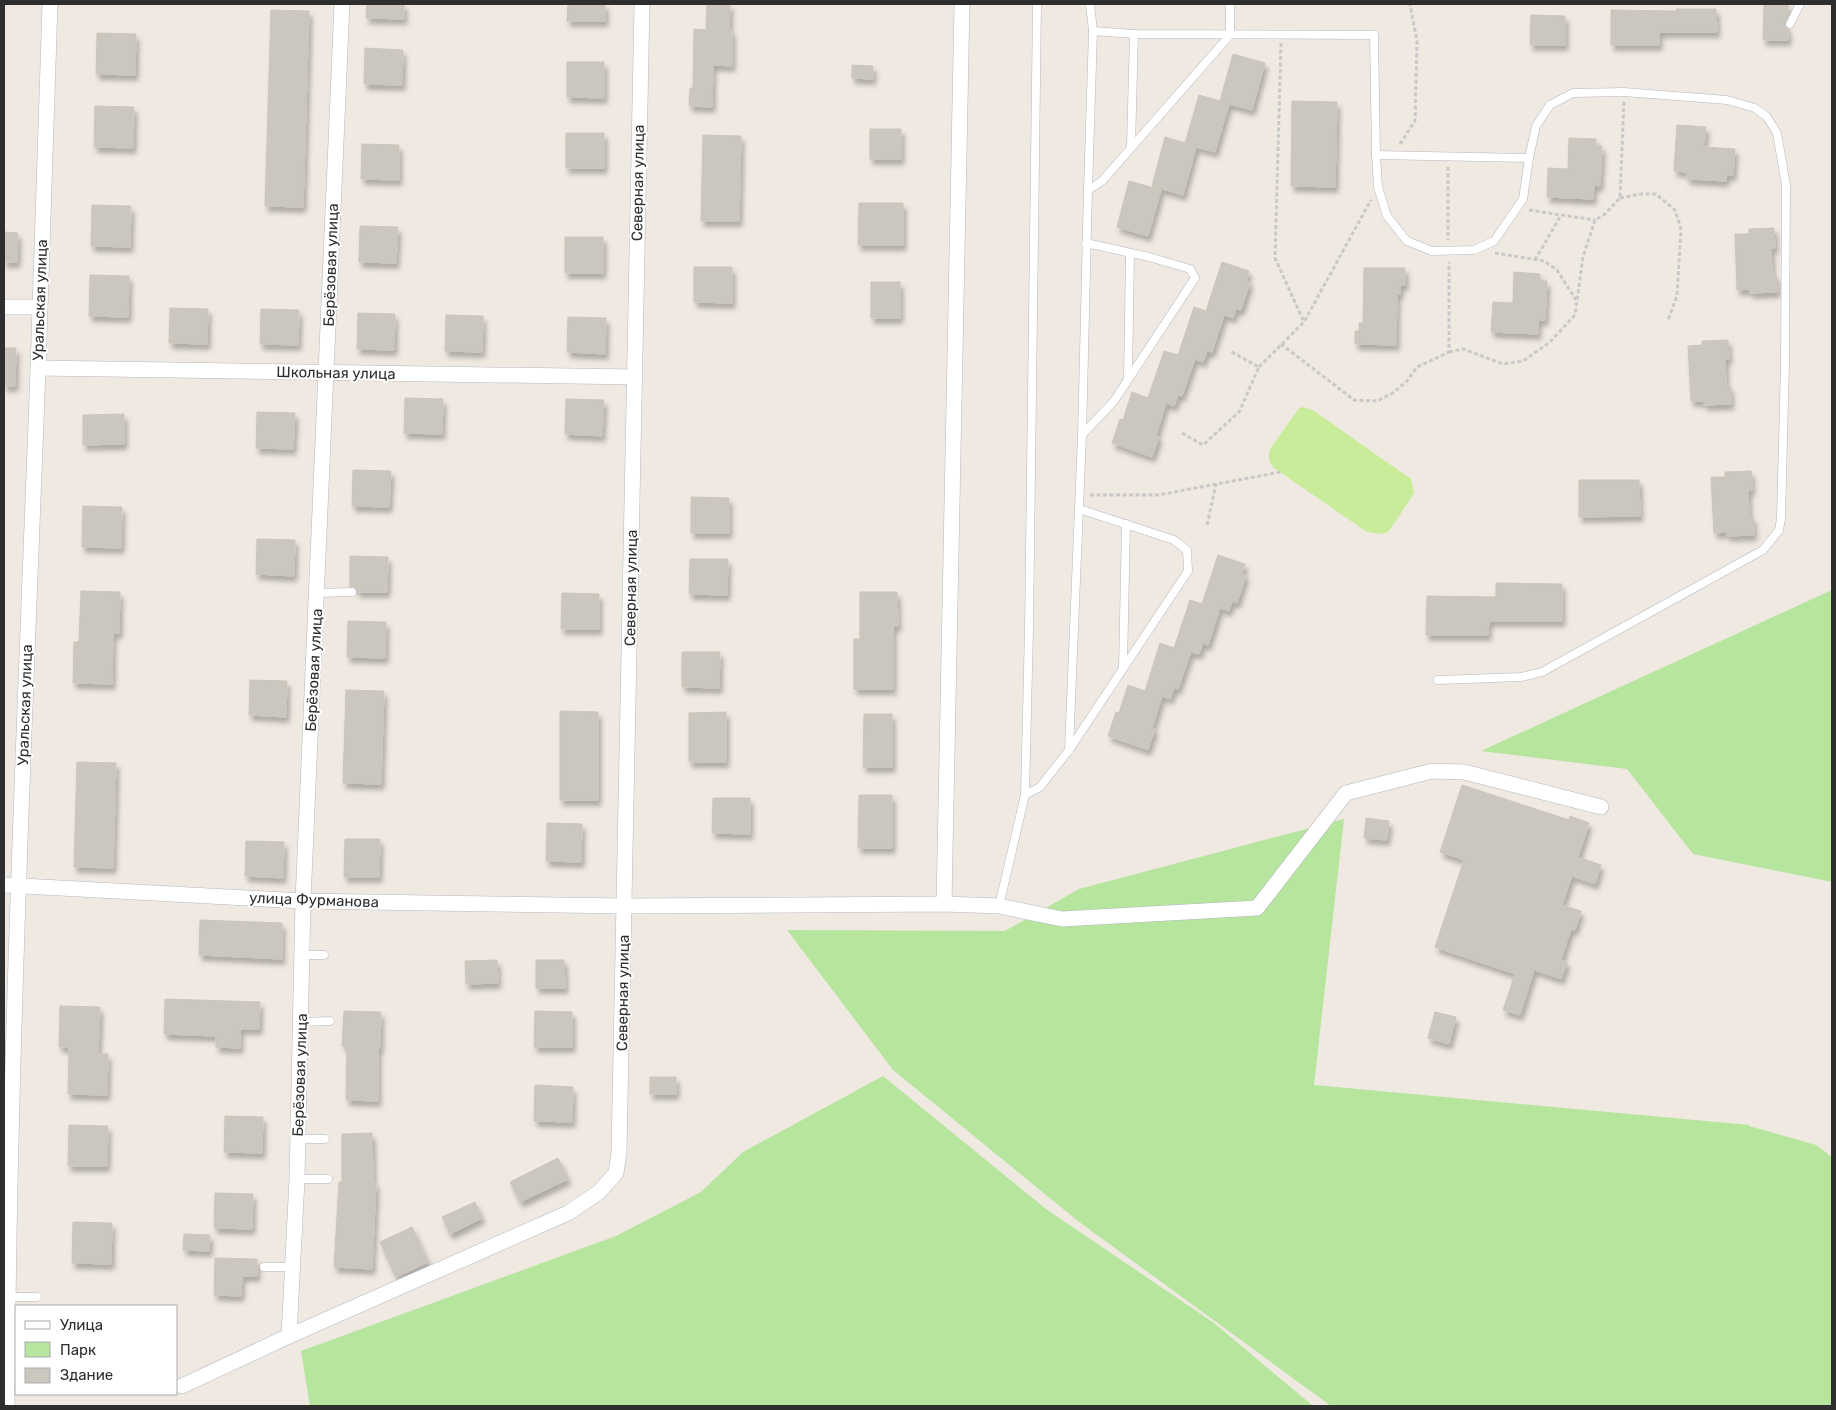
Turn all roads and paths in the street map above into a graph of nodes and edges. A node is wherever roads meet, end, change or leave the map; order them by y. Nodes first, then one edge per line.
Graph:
1 (50, 4) edge
2 (342, 4) edge
3 (642, 4) edge
4 (962, 4) edge
5 (1037, 4) edge
6 (1090, 4) edge
7 (1230, 4) edge
8 (1410, 4) edge
9 (1800, 4) edge
10 (1790, 24) dead end
11 (1093, 32) junction
12 (1134, 34) junction
13 (1230, 35) junction
14 (1282, 35) junction
15 (1624, 92) junction
16 (1131, 146) junction
17 (1376, 155) junction
18 (1393, 155) junction
19 (1448, 156) junction
20 (1529, 158) junction
21 (1378, 188) junction
22 (1088, 190) junction
23 (1620, 198) junction
24 (1517, 208) junction
25 (1561, 214) junction
26 (1595, 220) junction
27 (1086, 244) junction
28 (1474, 250) junction
29 (1448, 251) junction
30 (1130, 253) junction
31 (1535, 260) junction
32 (1577, 300) junction
33 (4, 306) edge
34 (40, 307) junction
35 (1668, 320) dead end
36 (1304, 322) junction
37 (1281, 344) junction
38 (1230, 351) dead end
39 (1449, 352) junction
40 (1259, 366) junction
41 (38, 368) junction
42 (327, 373) junction
43 (634, 378) junction
44 (1128, 380) junction
45 (1182, 433) dead end
46 (1082, 435) junction
47 (1281, 472) dead end
48 (1216, 484) junction
49 (1080, 495) junction
50 (1079, 509) junction
51 (1126, 524) junction
52 (1207, 525) dead end
53 (352, 592) dead end
54 (317, 593) junction
55 (1123, 668) junction
56 (1438, 680) dead end
57 (1069, 750) junction
58 (1025, 795) junction
59 (1601, 807) dead end
60 (11, 886) edge
61 (304, 901) junction
62 (944, 904) junction
63 (625, 906) junction
64 (999, 906) junction
65 (303, 955) junction
66 (324, 955) dead end
67 (330, 1021) dead end
68 (302, 1022) junction
69 (298, 1139) junction
70 (325, 1140) dead end
71 (297, 1179) junction
72 (328, 1179) dead end
73 (264, 1267) dead end
74 (292, 1267) junction
75 (8, 1297) junction
76 (37, 1297) dead end
77 (289, 1336) junction
78 (182, 1386) dead end
79 (7, 1406) edge

1 - 34 street, Уральская улица
2 - 42 street, Берёзовая улица
3 - 43 street, Северная улица
4 - 62 street
5 - 58 lane
6 - 11 lane
7 - 13 lane
8 - 18 path
9 - 10 lane
11 - 12 lane
11 - 22 lane
12 - 13 lane
12 - 16 lane
13 - 14 lane
13 - 16 lane
14 - 17 lane
14 - 36 path
15 - 20 lane
15 - 23 path
15 - 56 lane
16 - 22 lane
17 - 18 lane
17 - 21 lane
18 - 19 lane
19 - 20 lane
19 - 29 path
20 - 24 lane
21 - 29 lane
21 - 36 path
22 - 27 lane
23 - 26 path
23 - 35 path
24 - 25 path
24 - 28 lane
25 - 26 path
25 - 31 path
26 - 32 path
27 - 30 lane
27 - 46 lane
28 - 29 lane
28 - 31 path
29 - 39 path
30 - 44 lane
30 - 44 lane
31 - 32 path
32 - 39 path
33 - 34 street
34 - 41 street, Уральская улица
36 - 37 path
37 - 39 path
37 - 40 path
38 - 40 path
40 - 45 path
41 - 42 street, Школьная улица
41 - 60 street, Уральская улица
42 - 43 street, Школьная улица
42 - 54 street, Берёзовая улица
43 - 63 street, Северная улица
44 - 46 lane
46 - 49 lane
47 - 48 path
48 - 49 path
48 - 52 path
49 - 50 lane
50 - 51 lane
50 - 57 lane
51 - 55 lane
51 - 55 lane
53 - 54 lane
54 - 61 street, Берёзовая улица
55 - 57 lane
57 - 58 lane
58 - 64 lane
59 - 64 street, улица Фурманова
60 - 61 street, улица Фурманова
60 - 75 street, Уральская улица
61 - 63 street, улица Фурманова
61 - 65 street, Берёзовая улица
62 - 63 street, улица Фурманова
62 - 64 street, улица Фурманова
63 - 77 street, Северная улица
65 - 66 lane
65 - 68 street, Берёзовая улица
67 - 68 lane
68 - 69 street, Берёзовая улица
69 - 70 lane
69 - 71 street, Берёзовая улица
71 - 72 lane
71 - 74 street, Берёзовая улица
73 - 74 lane
74 - 77 street, Берёзовая улица
75 - 76 lane
75 - 79 street, Уральская улица
77 - 78 street

